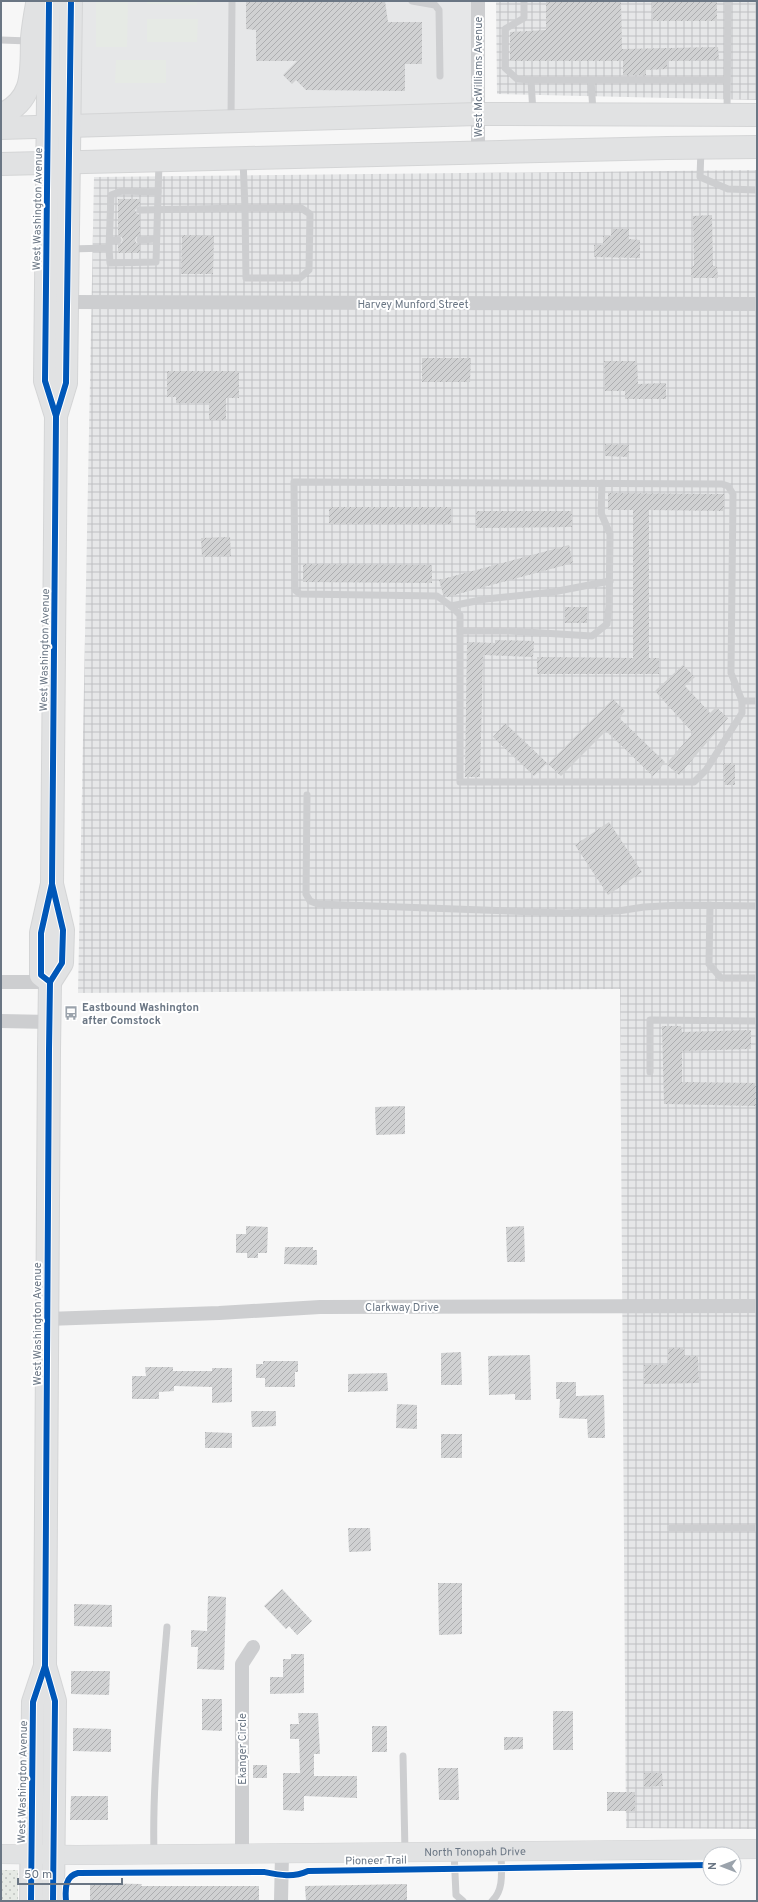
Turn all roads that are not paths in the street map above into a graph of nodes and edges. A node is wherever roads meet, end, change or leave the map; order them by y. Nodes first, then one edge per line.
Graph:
1 (38, 1) edge
2 (49, 1) edge
3 (71, 1) edge
4 (232, 1) edge
5 (412, 1) edge
6 (478, 1) edge
7 (524, 1) edge
8 (728, 1) edge
9 (1, 40) edge
10 (32, 41) junction
11 (440, 76) dead end
12 (531, 80) junction
13 (592, 80) junction
14 (727, 80) junction
15 (478, 114) junction
16 (533, 114) junction
17 (593, 114) junction
18 (1, 115) edge
19 (727, 115) junction
20 (757, 115) edge
21 (230, 120) junction
22 (71, 126) junction
23 (48, 127) junction
24 (1, 128) edge
25 (701, 147) junction
26 (757, 147) edge
27 (478, 152) junction
28 (243, 158) junction
29 (159, 160) junction
30 (47, 162) junction
31 (70, 162) junction
32 (1, 164) edge
33 (757, 190) edge
34 (158, 192) junction
35 (245, 208) junction
36 (140, 210) dead end
37 (157, 210) junction
38 (156, 239) junction
39 (118, 240) dead end
40 (140, 240) dead end
41 (109, 244) junction
42 (69, 249) junction
43 (68, 302) junction
44 (757, 304) edge
45 (56, 416) junction
46 (602, 483) junction
47 (610, 581) junction
48 (451, 606) junction
49 (460, 631) junction
50 (742, 701) junction
51 (757, 701) edge
52 (307, 795) dead end
53 (710, 905) junction
54 (757, 906) edge
55 (757, 978) edge
56 (1, 982) edge
57 (50, 982) junction
58 (1, 1021) edge
59 (757, 1021) edge
60 (50, 1022) junction
61 (650, 1072) dead end
62 (757, 1306) edge
63 (47, 1319) junction
64 (671, 1528) dead end
65 (757, 1528) edge
66 (167, 1626) dead end
67 (254, 1647) dead end
68 (404, 1756) dead end
69 (757, 1849) edge
70 (405, 1852) junction
71 (454, 1852) junction
72 (501, 1852) junction
73 (1, 1854) edge
74 (154, 1854) junction
75 (242, 1854) junction
76 (282, 1854) junction
77 (42, 1855) junction
78 (456, 1898) edge
79 (495, 1900) edge
80 (31, 1901) edge
81 (53, 1901) edge
82 (281, 1901) edge
83 (462, 1901) edge

1 - 10 main road
2 - 23 main road, West Washington Avenue
3 - 22 main road, West Washington Avenue
4 - 21 lane
5 - 11 lane
6 - 15 street, West McWilliams Avenue
7 - 12 lane
8 - 14 lane
9 - 10 lane
10 - 18 main road
12 - 13 lane
12 - 16 lane
13 - 14 lane
13 - 17 lane
14 - 19 lane
15 - 16 main road
15 - 21 main road
15 - 27 street, West McWilliams Avenue
16 - 17 main road
17 - 19 main road
19 - 20 main road
21 - 22 main road
22 - 23 main road
22 - 31 main road, West Washington Avenue
23 - 24 main road
23 - 30 main road, West Washington Avenue
25 - 26 main road
25 - 27 main road
25 - 33 lane
27 - 28 main road
28 - 29 main road
28 - 35 lane
29 - 31 main road
29 - 34 lane
30 - 31 main road
30 - 32 main road
30 - 45 main road, West Washington Avenue
31 - 42 main road, West Washington Avenue
34 - 37 lane
34 - 41 lane
35 - 35 lane
35 - 37 lane
36 - 37 lane
37 - 38 lane
38 - 40 lane
38 - 41 lane
39 - 41 lane
41 - 42 lane
42 - 43 main road, West Washington Avenue
43 - 44 street, Harvey Munford Street
43 - 45 main road, West Washington Avenue
45 - 57 main road, West Washington Avenue
46 - 47 lane
46 - 48 lane
46 - 50 lane
47 - 48 lane
47 - 49 lane
48 - 49 lane
49 - 50 lane
50 - 51 lane
52 - 53 lane
53 - 54 lane
53 - 55 lane
56 - 57 street
57 - 60 main road, West Washington Avenue
58 - 60 street
59 - 61 lane
60 - 63 main road, West Washington Avenue
62 - 63 street, Clarkway Drive
63 - 77 main road, West Washington Avenue
64 - 65 lane
66 - 74 lane
67 - 75 street, Ekanger Circle
68 - 70 lane
69 - 72 street, North Tonopah Drive
70 - 71 street, North Tonopah Drive
70 - 76 street, North Tonopah Drive
71 - 72 street, North Tonopah Drive
71 - 78 lane
72 - 79 lane
73 - 77 street, North Tonopah Drive
74 - 75 street, North Tonopah Drive
74 - 77 street, North Tonopah Drive
75 - 76 street, North Tonopah Drive
76 - 82 street
77 - 80 main road, West Washington Avenue
77 - 81 main road, West Washington Avenue
78 - 83 lane

